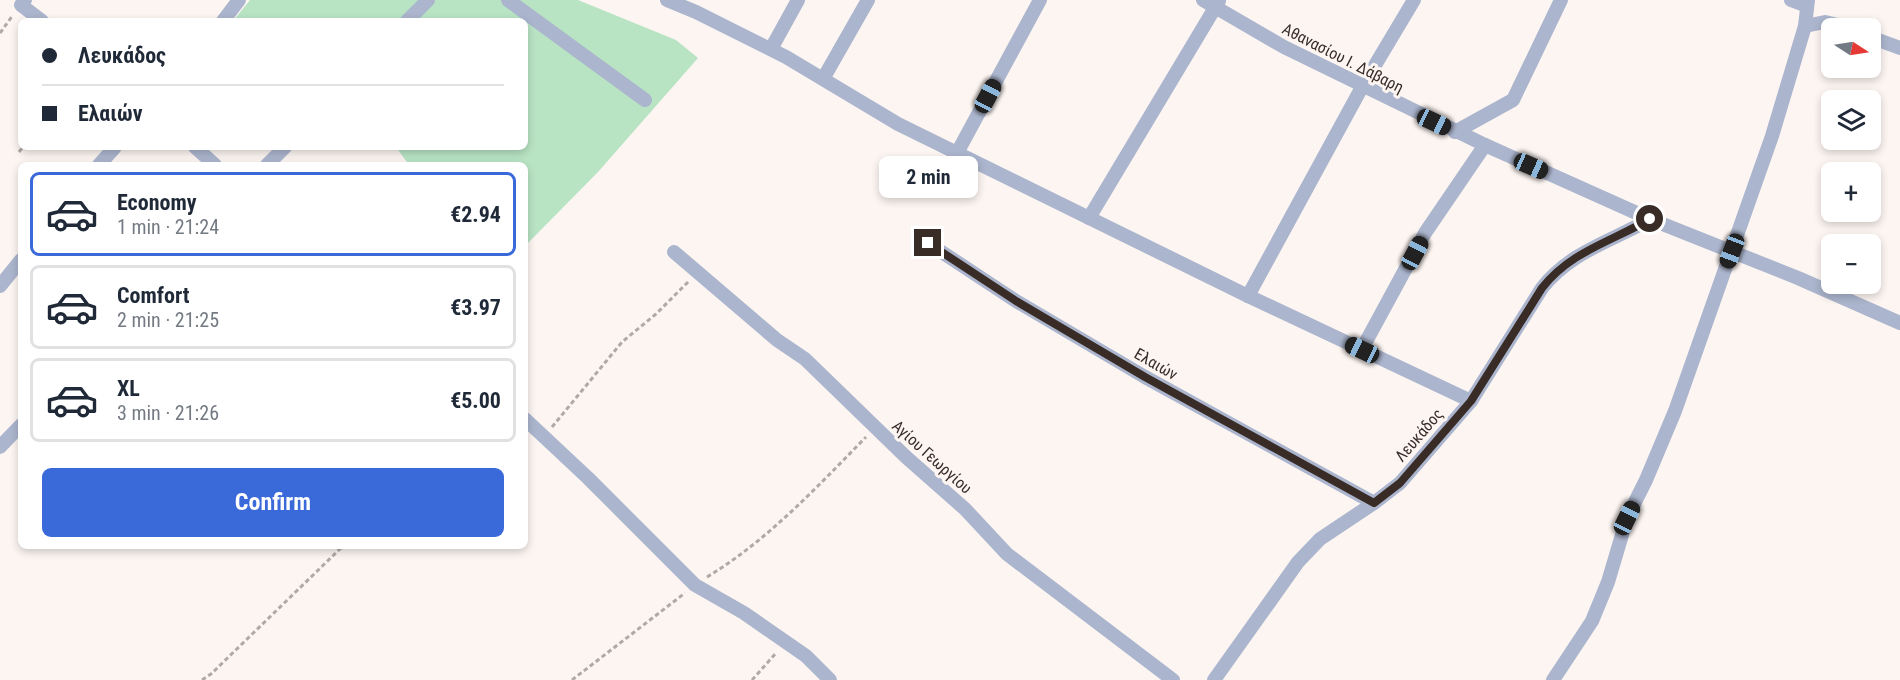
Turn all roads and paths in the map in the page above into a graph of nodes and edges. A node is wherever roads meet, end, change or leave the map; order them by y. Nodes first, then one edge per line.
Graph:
1 (239, 0) edge
2 (428, 0) edge
3 (508, 0) edge
4 (667, 0) edge
5 (798, 0) edge
6 (868, 0) edge
7 (1040, 0) edge
8 (1414, 0) edge
9 (1561, 0) edge
10 (1791, 0) edge
11 (23, 2) edge
12 (1213, 2) edge
13 (1807, 3) edge
14 (699, 6) edge
15 (39, 18) edge
16 (225, 18) edge
17 (411, 18) edge
18 (1821, 23) edge
19 (1805, 26) junction
20 (0, 33) edge
21 (1881, 41) edge
22 (1900, 48) edge
23 (771, 49) junction
24 (823, 79) junction
25 (1362, 87) junction
26 (645, 100) dead end
27 (1455, 132) junction
28 (1485, 145) junction
29 (112, 150) edge
30 (198, 150) edge
31 (282, 150) edge
32 (957, 153) junction
33 (102, 162) edge
34 (211, 162) edge
35 (270, 162) edge
36 (1089, 218) junction
37 (1650, 219) junction
38 (928, 243) dead end
39 (1732, 251) junction
40 (674, 252) dead end
41 (18, 264) edge
42 (698, 272) junction
43 (0, 286) edge
44 (1248, 296) junction
45 (1900, 323) edge
46 (1362, 350) junction
47 (1471, 401) junction
48 (528, 422) edge
49 (875, 427) junction
50 (18, 428) edge
51 (545, 436) junction
52 (0, 447) edge
53 (1374, 503) junction
54 (340, 549) edge
55 (695, 585) junction
56 (785, 642) junction
57 (202, 680) edge
58 (572, 680) edge
59 (752, 680) edge
60 (830, 680) edge
61 (1173, 680) edge
62 (1214, 680) edge
63 (1553, 680) edge

1 - 16 street
2 - 17 street
3 - 26 street
4 - 14 street
5 - 23 street
6 - 24 street
7 - 32 street
8 - 25 street
9 - 27 street
10 - 13 street
11 - 15 street
11 - 20 path
12 - 25 street, Αθανασίου Ι. Δάβαρη
12 - 36 street
13 - 19 street
14 - 23 street
18 - 19 street
19 - 39 street
21 - 22 street
23 - 24 street
24 - 32 street
25 - 27 street, Αθανασίου Ι. Δάβαρη
25 - 44 street
27 - 28 street, Αθανασίου Ι. Δάβαρη
28 - 37 street, Αθανασίου Ι. Δάβαρη
28 - 46 street
29 - 33 street
30 - 34 street
31 - 35 street
32 - 36 street
36 - 44 street
37 - 39 street, Αθανασίου Ι. Δάβαρη
37 - 47 street, Λευκάδος
38 - 53 street, Ελαιών
39 - 45 street, Αθανασίου Ι. Δάβαρη
39 - 63 street
40 - 42 street, Αγίου Γεωργίου
41 - 43 street
42 - 49 street, Αγίου Γεωργίου
42 - 51 path
44 - 46 street
46 - 47 street
47 - 53 street, Λευκάδος
48 - 51 street
49 - 55 path
49 - 61 street, Αγίου Γεωργίου
50 - 52 street
51 - 55 street
53 - 62 street, Λευκάδος
54 - 57 path
55 - 56 street
55 - 58 path
56 - 59 path
56 - 60 street

